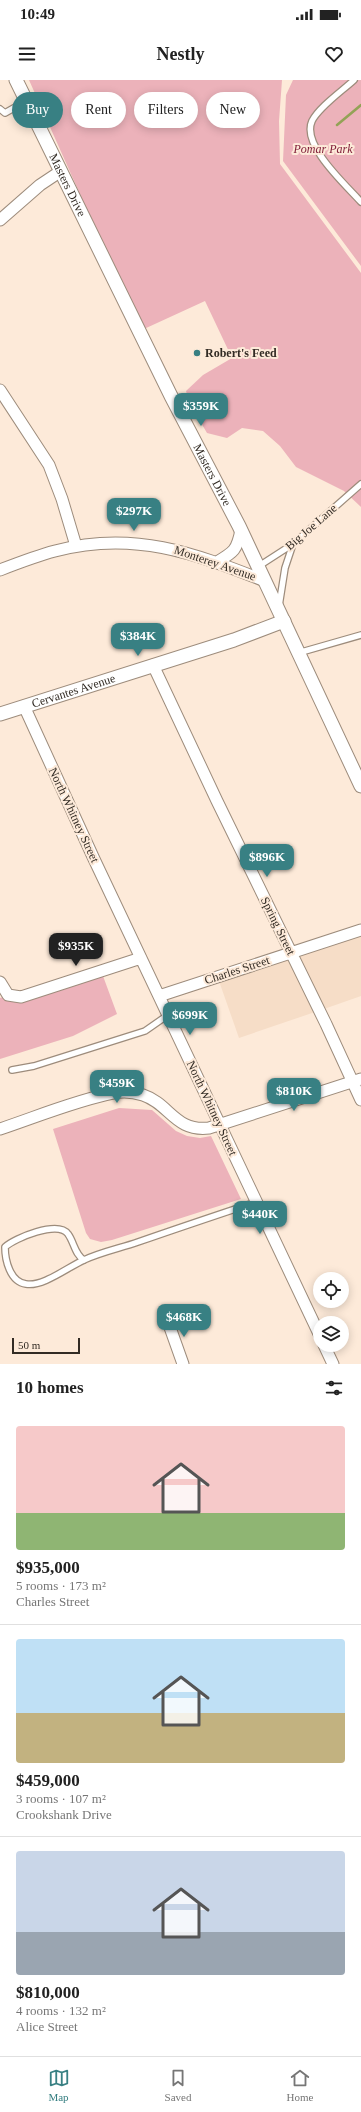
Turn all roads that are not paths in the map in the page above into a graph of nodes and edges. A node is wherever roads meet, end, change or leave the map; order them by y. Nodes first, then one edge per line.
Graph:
1 (16, 80) edge
2 (354, 80) edge
3 (22, 92) edge
4 (0, 109) edge
5 (12, 109) edge
6 (40, 128) edge
7 (61, 171) junction
8 (361, 202) edge
9 (0, 220) edge
10 (0, 390) edge
11 (361, 484) edge
12 (241, 530) junction
13 (293, 544) junction
14 (76, 546) junction
15 (217, 562) junction
16 (258, 566) junction
17 (0, 570) edge
18 (266, 581) junction
19 (281, 615) junction
20 (361, 635) edge
21 (298, 653) junction
22 (154, 665) junction
23 (24, 706) junction
24 (0, 714) edge
25 (361, 786) edge
26 (361, 930) edge
27 (291, 952) junction
28 (141, 958) junction
29 (0, 982) edge
30 (159, 996) junction
31 (168, 1015) junction
32 (12, 1070) dead end
33 (356, 1080) edge
34 (361, 1100) edge
35 (220, 1125) junction
36 (0, 1129) edge
37 (256, 1202) junction
38 (84, 1260) junction
39 (166, 1318) dead end
40 (313, 1321) edge
41 (327, 1352) edge
42 (183, 1364) edge
43 (333, 1364) edge

1 - 3 street, Masters Drive
2 - 8 lane
4 - 5 lane
6 - 7 street, Masters Drive
7 - 9 street
7 - 12 street, Masters Drive
10 - 14 street
11 - 13 lane, Big Joe Lane
12 - 15 street
12 - 16 street, Masters Drive
13 - 16 lane, Big Joe Lane
13 - 19 lane
14 - 15 street, Monterey Avenue
14 - 17 street, Monterey Avenue
15 - 18 street, Monterey Avenue
16 - 18 street, Masters Drive
18 - 19 street, Masters Drive
19 - 21 street, Masters Drive
19 - 22 street, Cervantes Avenue
20 - 21 lane
21 - 25 street, Masters Drive
22 - 23 street, Cervantes Avenue
22 - 27 street, Spring Street
23 - 24 street, Cervantes Avenue
23 - 28 street, North Whitney Street
26 - 27 street, Charles Street
27 - 30 street, Charles Street
27 - 33 street, Spring Street
28 - 29 street
28 - 30 street, North Whitney Street
30 - 31 street, North Whitney Street
31 - 32 lane
31 - 35 street, North Whitney Street
33 - 34 street, Spring Street
33 - 35 street
35 - 36 street
35 - 37 street, North Whitney Street
37 - 38 lane
37 - 40 street, North Whitney Street
38 - 38 lane
39 - 42 street
41 - 43 street

